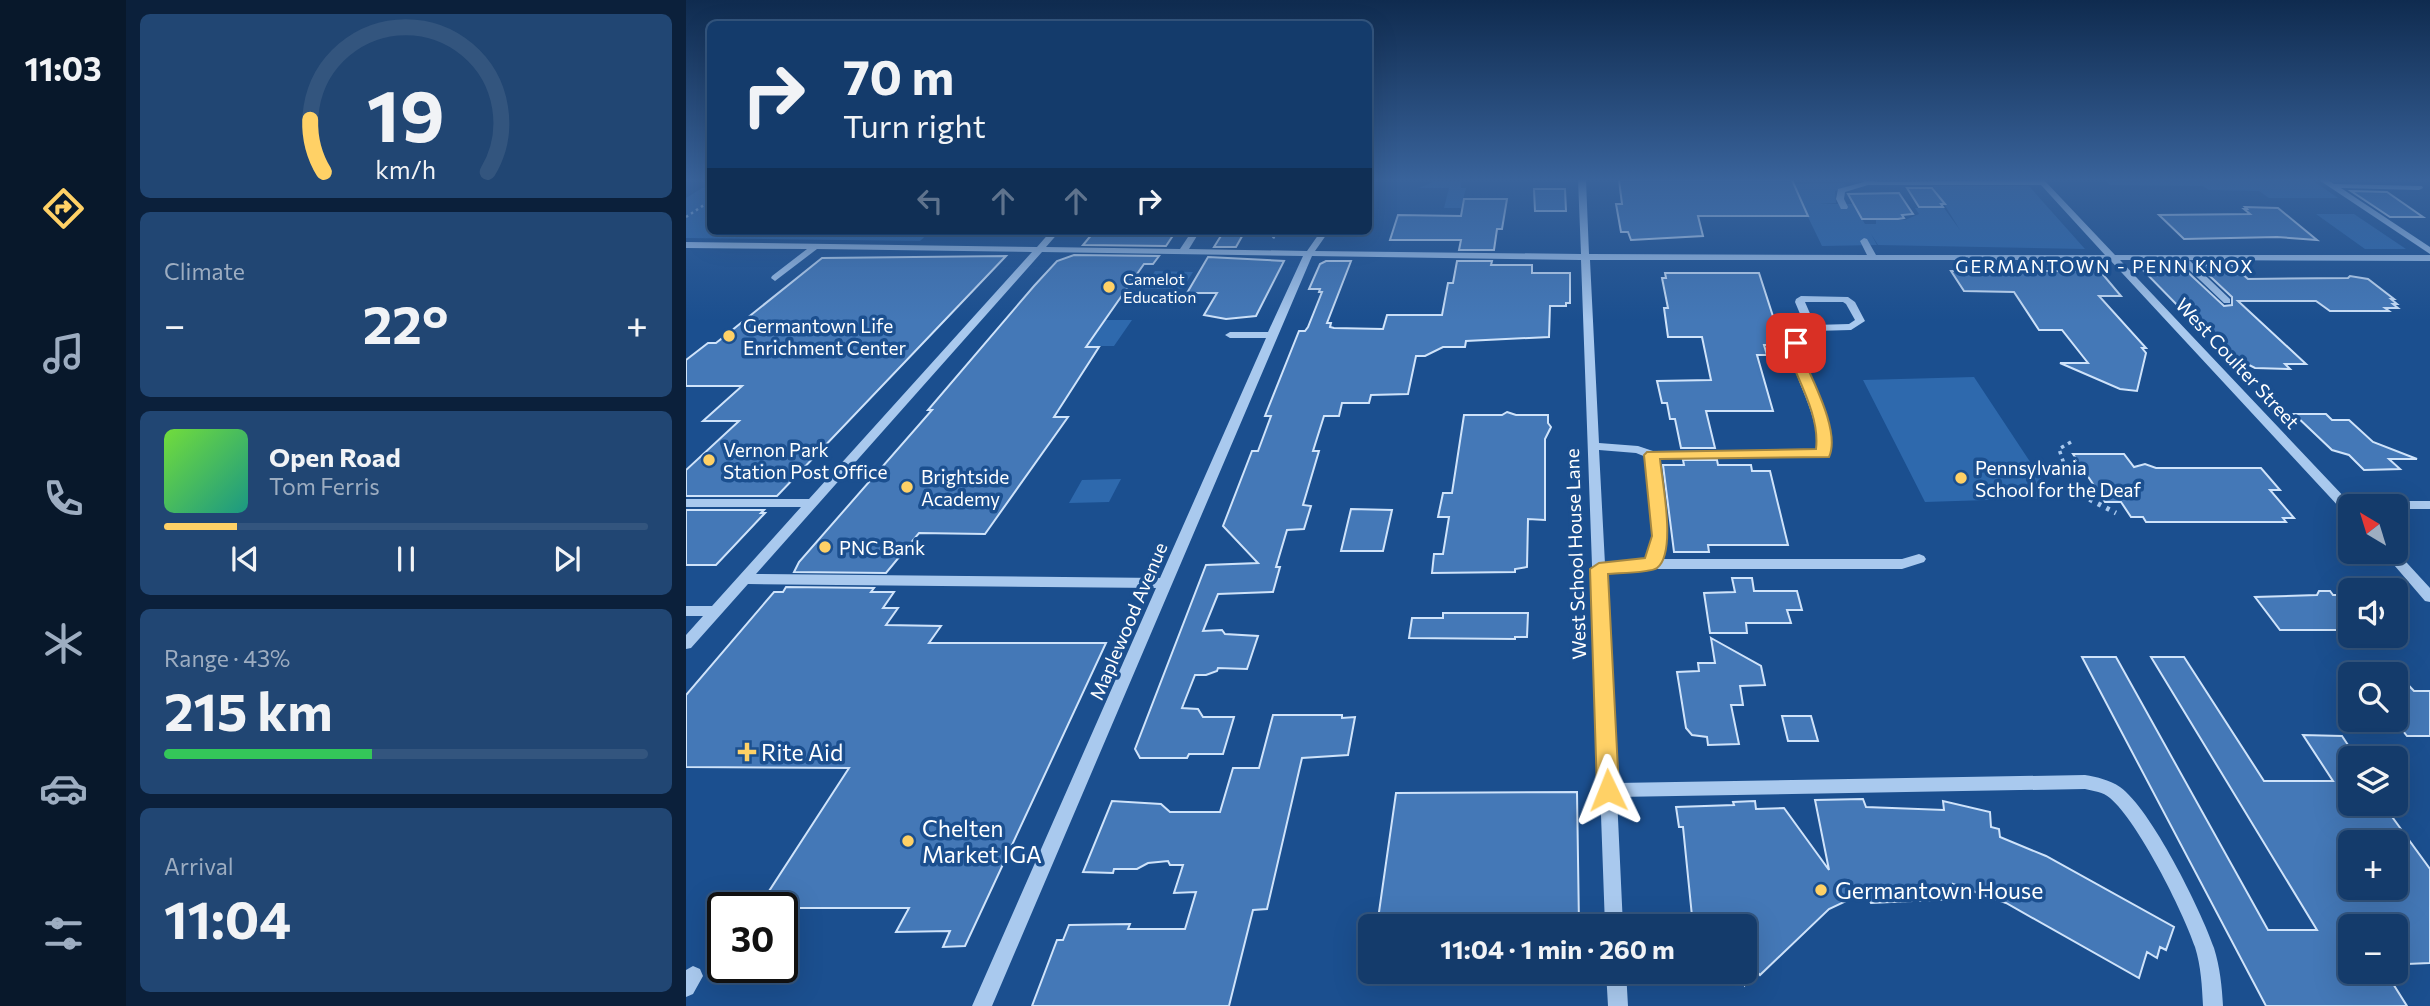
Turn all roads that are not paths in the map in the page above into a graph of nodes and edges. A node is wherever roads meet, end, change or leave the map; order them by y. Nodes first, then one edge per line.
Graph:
1 (1584, 227) edge
2 (2084, 227) edge
3 (2394, 227) edge
4 (1052, 235) edge
5 (1193, 235) edge
6 (1322, 235) edge
7 (1864, 241) dead end
8 (686, 245) edge
9 (814, 247) junction
10 (1041, 248) junction
11 (1184, 250) junction
12 (2430, 251) edge
13 (1309, 252) junction
14 (1585, 257) junction
15 (1873, 257) junction
16 (2112, 257) junction
17 (2182, 258) junction
18 (2430, 258) edge
19 (775, 278) dead end
20 (2227, 301) dead end
21 (1811, 328) junction
22 (1230, 335) dead end
23 (1273, 335) junction
24 (1594, 446) junction
25 (1652, 455) junction
26 (2338, 498) edge
27 (686, 503) edge
28 (812, 503) junction
29 (2430, 505) edge
30 (2408, 506) edge
31 (1919, 559) dead end
32 (1652, 564) junction
33 (2400, 564) edge
34 (1599, 569) junction
35 (744, 579) junction
36 (2415, 581) junction
37 (2430, 581) edge
38 (1166, 583) junction
39 (2430, 597) edge
40 (686, 611) edge
41 (715, 611) junction
42 (686, 644) edge
43 (1608, 790) junction
44 (1613, 914) edge
45 (1617, 984) edge
46 (982, 1006) edge
47 (1618, 1006) edge
48 (2213, 1006) edge

1 - 14 street, West School House Lane
2 - 16 street, West Coulter Street
3 - 12 street
4 - 10 street
5 - 11 street
6 - 13 street, Maplewood Avenue
7 - 15 street
8 - 9 street
9 - 10 street
9 - 19 street
10 - 11 street
10 - 28 street
11 - 13 street
13 - 14 street
13 - 23 street, Maplewood Avenue
14 - 15 street
14 - 24 street, West School House Lane
15 - 16 street
16 - 17 street
16 - 26 street, West Coulter Street
17 - 18 street
17 - 20 street
21 - 21 street
21 - 25 street
22 - 23 street
23 - 38 street, Maplewood Avenue
24 - 25 street
24 - 34 street, West School House Lane
25 - 32 street
27 - 28 street
28 - 35 street
29 - 30 street
31 - 32 street
32 - 34 street
33 - 36 street
34 - 43 street, West School House Lane
35 - 38 street
35 - 41 street
36 - 37 street
36 - 39 street
38 - 46 street, Maplewood Avenue
40 - 41 street
41 - 42 street
43 - 44 street, West School House Lane
43 - 48 street
45 - 47 street

